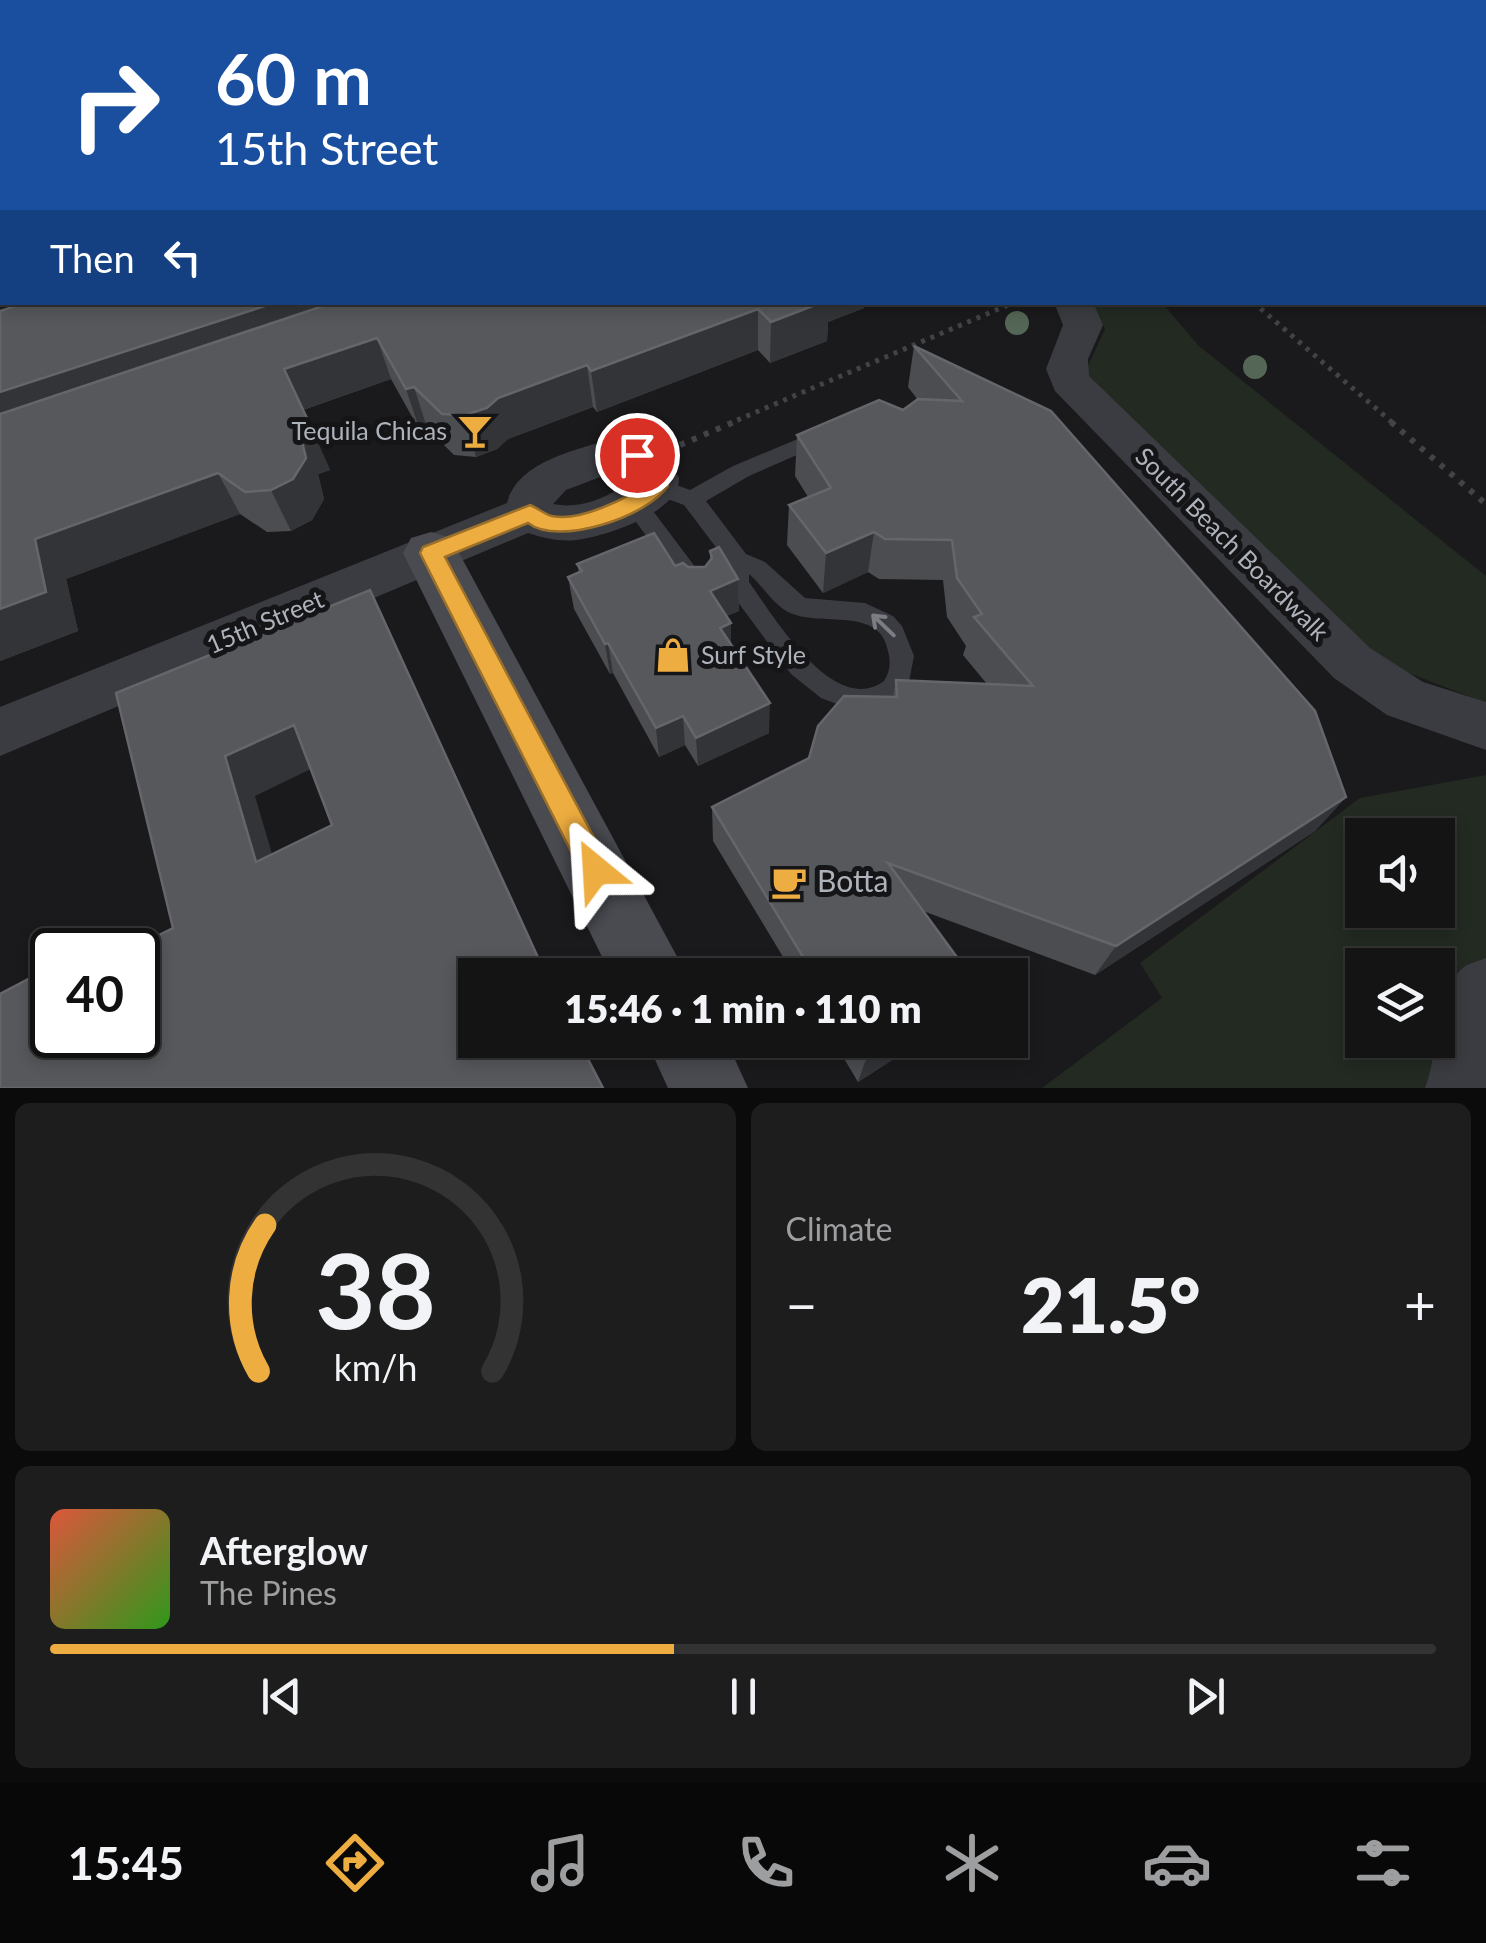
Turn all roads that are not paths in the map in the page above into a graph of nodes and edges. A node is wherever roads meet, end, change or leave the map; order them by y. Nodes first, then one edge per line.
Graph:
1 (1076, 305) edge
2 (849, 428) edge
3 (665, 483) junction
4 (431, 553) junction
5 (738, 560) junction
6 (698, 588) edge
7 (1486, 726) edge
8 (0, 732) edge
9 (641, 958) edge
10 (1486, 990) edge
11 (693, 1058) edge
12 (709, 1088) edge
13 (1459, 1088) edge

1 - 7 street, South Beach Boardwalk
2 - 3 lane
3 - 4 street, 15th Street
3 - 5 lane
3 - 6 lane
4 - 8 street, 15th Street
4 - 9 street
5 -> 5 lane
10 - 13 street
11 - 12 street

